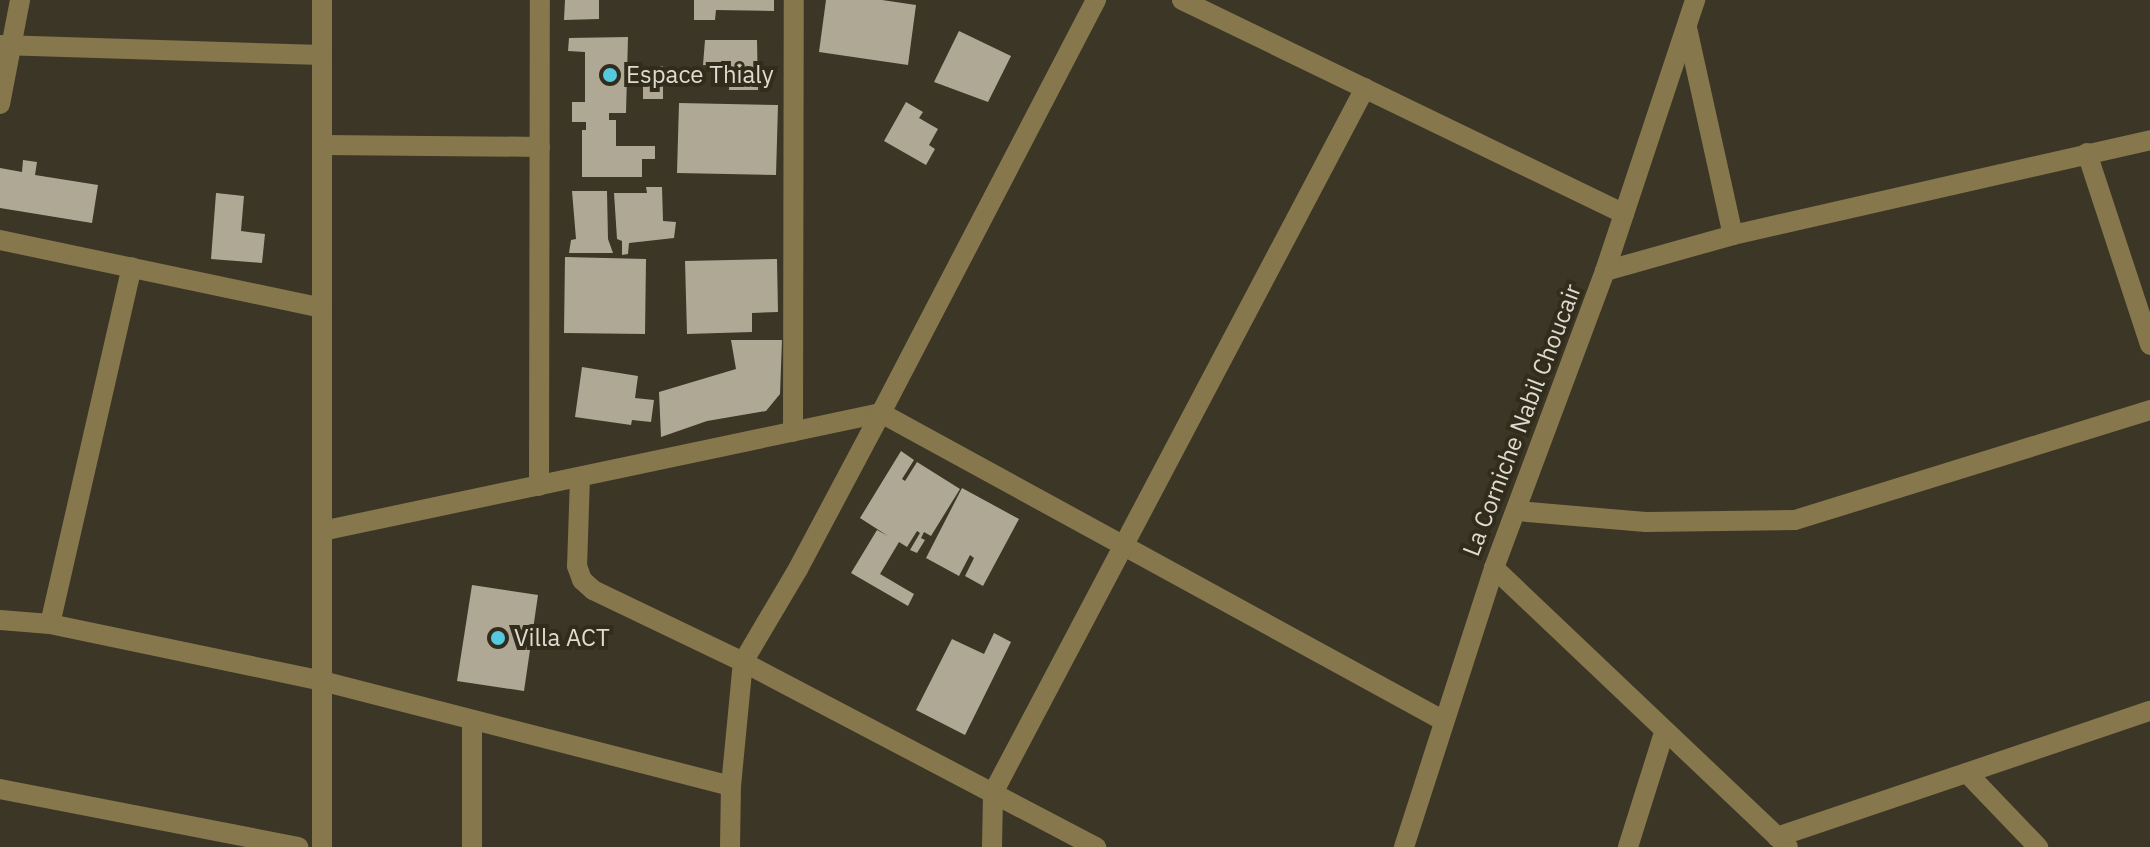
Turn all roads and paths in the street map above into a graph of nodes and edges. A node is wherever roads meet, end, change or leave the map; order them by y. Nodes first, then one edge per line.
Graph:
1 (20, 0) edge
2 (322, 0) edge
3 (540, 0) edge
4 (794, 0) edge
5 (1096, 0) edge
6 (1182, 0) edge
7 (1695, 0) edge
8 (1687, 26) junction
9 (6, 46) edge
10 (322, 55) junction
11 (1365, 88) junction
12 (0, 104) edge
13 (2150, 140) edge
14 (322, 145) junction
15 (540, 147) junction
16 (2087, 153) junction
17 (1624, 214) junction
18 (1733, 235) junction
19 (0, 240) edge
20 (132, 267) junction
21 (1605, 271) junction
22 (322, 308) junction
23 (2150, 345) edge
24 (2150, 410) edge
25 (881, 413) junction
26 (793, 432) junction
27 (580, 477) junction
28 (539, 486) junction
29 (1517, 511) junction
30 (322, 531) junction
31 (1124, 546) junction
32 (1494, 568) junction
33 (0, 620) edge
34 (50, 624) junction
35 (743, 662) junction
36 (322, 681) junction
37 (2150, 711) edge
38 (472, 720) junction
39 (1444, 721) junction
40 (1664, 733) junction
41 (1967, 773) junction
42 (731, 786) junction
43 (0, 789) edge
44 (993, 793) junction
45 (1782, 842) edge
46 (298, 847) edge
47 (322, 847) edge
48 (472, 847) edge
49 (730, 847) edge
50 (992, 847) edge
51 (1096, 847) edge
52 (1404, 847) edge
53 (1628, 847) edge
54 (2038, 847) edge

1 - 9 street
2 - 10 street
3 - 15 street
4 - 26 street
5 - 25 street
6 - 11 street
7 - 8 street
8 - 17 street
8 - 18 street
9 - 10 street
9 - 12 street
10 - 14 street
11 - 17 street
11 - 31 street
13 - 16 street, La Corniche Nabil Choucair
14 - 15 street
14 - 22 street
15 - 28 street
16 - 18 street, La Corniche Nabil Choucair
16 - 23 street
17 - 21 street
18 - 21 street, La Corniche Nabil Choucair
19 - 20 street
20 - 22 street
20 - 34 street
21 - 29 street, La Corniche Nabil Choucair
22 - 30 street
24 - 29 street
25 - 26 street
25 - 31 street
25 - 35 street
26 - 27 street
27 - 28 street
27 - 35 street
28 - 30 street
29 - 32 street, La Corniche Nabil Choucair
30 - 36 street
31 - 39 street
31 - 44 street
32 - 39 street, La Corniche Nabil Choucair
32 - 40 street
33 - 34 street
34 - 36 street
35 - 42 street
35 - 44 street
36 - 38 street
36 - 47 street
37 - 41 street
38 - 42 street
38 - 48 street
39 - 52 street, La Corniche Nabil Choucair
40 - 45 street
40 - 53 street
41 - 45 street
41 - 54 street
42 - 49 street
43 - 46 street
44 - 50 street
44 - 51 street

